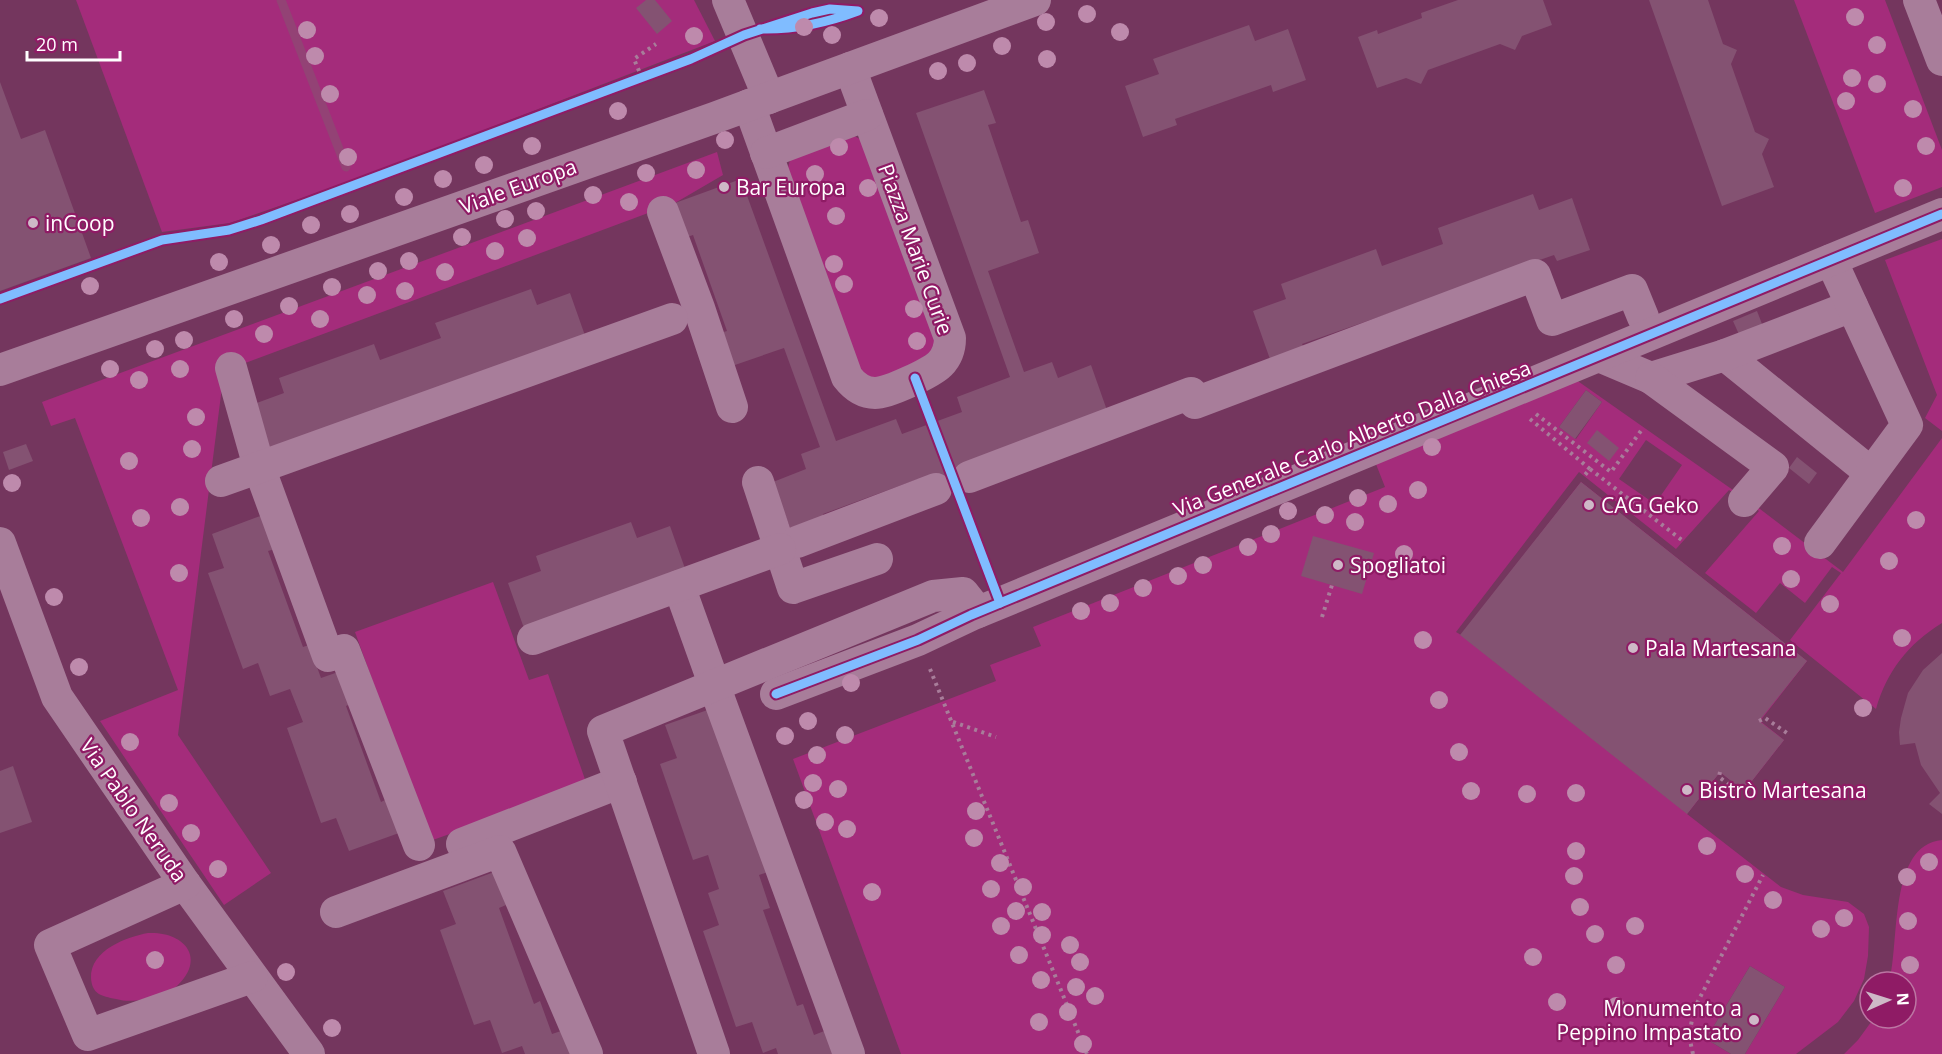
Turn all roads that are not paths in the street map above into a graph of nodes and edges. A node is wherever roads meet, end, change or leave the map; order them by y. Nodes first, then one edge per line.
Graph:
1 (728, 0) edge
2 (1035, 0) edge
3 (1919, 0) edge
4 (1942, 60) edge
5 (850, 68) junction
6 (759, 101) junction
7 (867, 115) junction
8 (766, 153) junction
9 (663, 212) dead end
10 (1942, 214) edge
11 (1831, 260) junction
12 (1852, 306) junction
13 (1642, 317) dead end
14 (672, 319) dead end
15 (1725, 355) junction
16 (1599, 356) junction
17 (231, 368) dead end
18 (0, 370) edge
19 (1651, 378) junction
20 (732, 407) dead end
21 (259, 467) junction
22 (1871, 473) junction
23 (969, 477) dead end
24 (220, 481) dead end
25 (758, 482) dead end
26 (936, 489) dead end
27 (1744, 501) dead end
28 (0, 543) edge
29 (1820, 543) dead end
30 (788, 545) junction
31 (877, 559) dead end
32 (679, 586) junction
33 (978, 612) junction
34 (533, 639) dead end
35 (776, 694) dead end
36 (621, 782) junction
37 (419, 845) dead end
38 (185, 884) junction
39 (252, 977) junction
40 (309, 1054) edge
41 (588, 1054) edge
42 (714, 1054) edge
43 (849, 1054) edge

1 - 6 street, Piazza Marie Curie
2 - 5 street, Viale Europa
3 - 4 street
5 - 6 street, Viale Europa
5 - 7 street, Piazza Marie Curie
6 - 8 street, Piazza Marie Curie
6 - 18 street, Viale Europa
7 - 8 street
7 - 8 street, Piazza Marie Curie
9 - 20 street
10 - 11 street, Via Generale Carlo Alberto Dalla Chiesa
11 - 12 street
11 - 16 street, Via Generale Carlo Alberto Dalla Chiesa
12 - 15 street
12 - 22 street
13 - 23 street
14 - 21 street
15 - 19 street
15 - 22 street
16 - 19 street
16 - 33 street, Via Generale Carlo Alberto Dalla Chiesa
17 - 21 street
19 - 27 street
21 - 24 street
21 - 37 street
22 - 29 street
25 - 30 street
26 - 30 street
28 - 38 street, Via Pablo Neruda
30 - 31 street
30 - 32 street
32 - 34 street
32 - 43 street
33 - 35 street, Via Generale Carlo Alberto Dalla Chiesa
33 - 36 street
36 - 41 street
36 - 42 street
38 - 39 street, Via Pablo Neruda
38 - 39 street
39 - 40 street, Via Pablo Neruda

